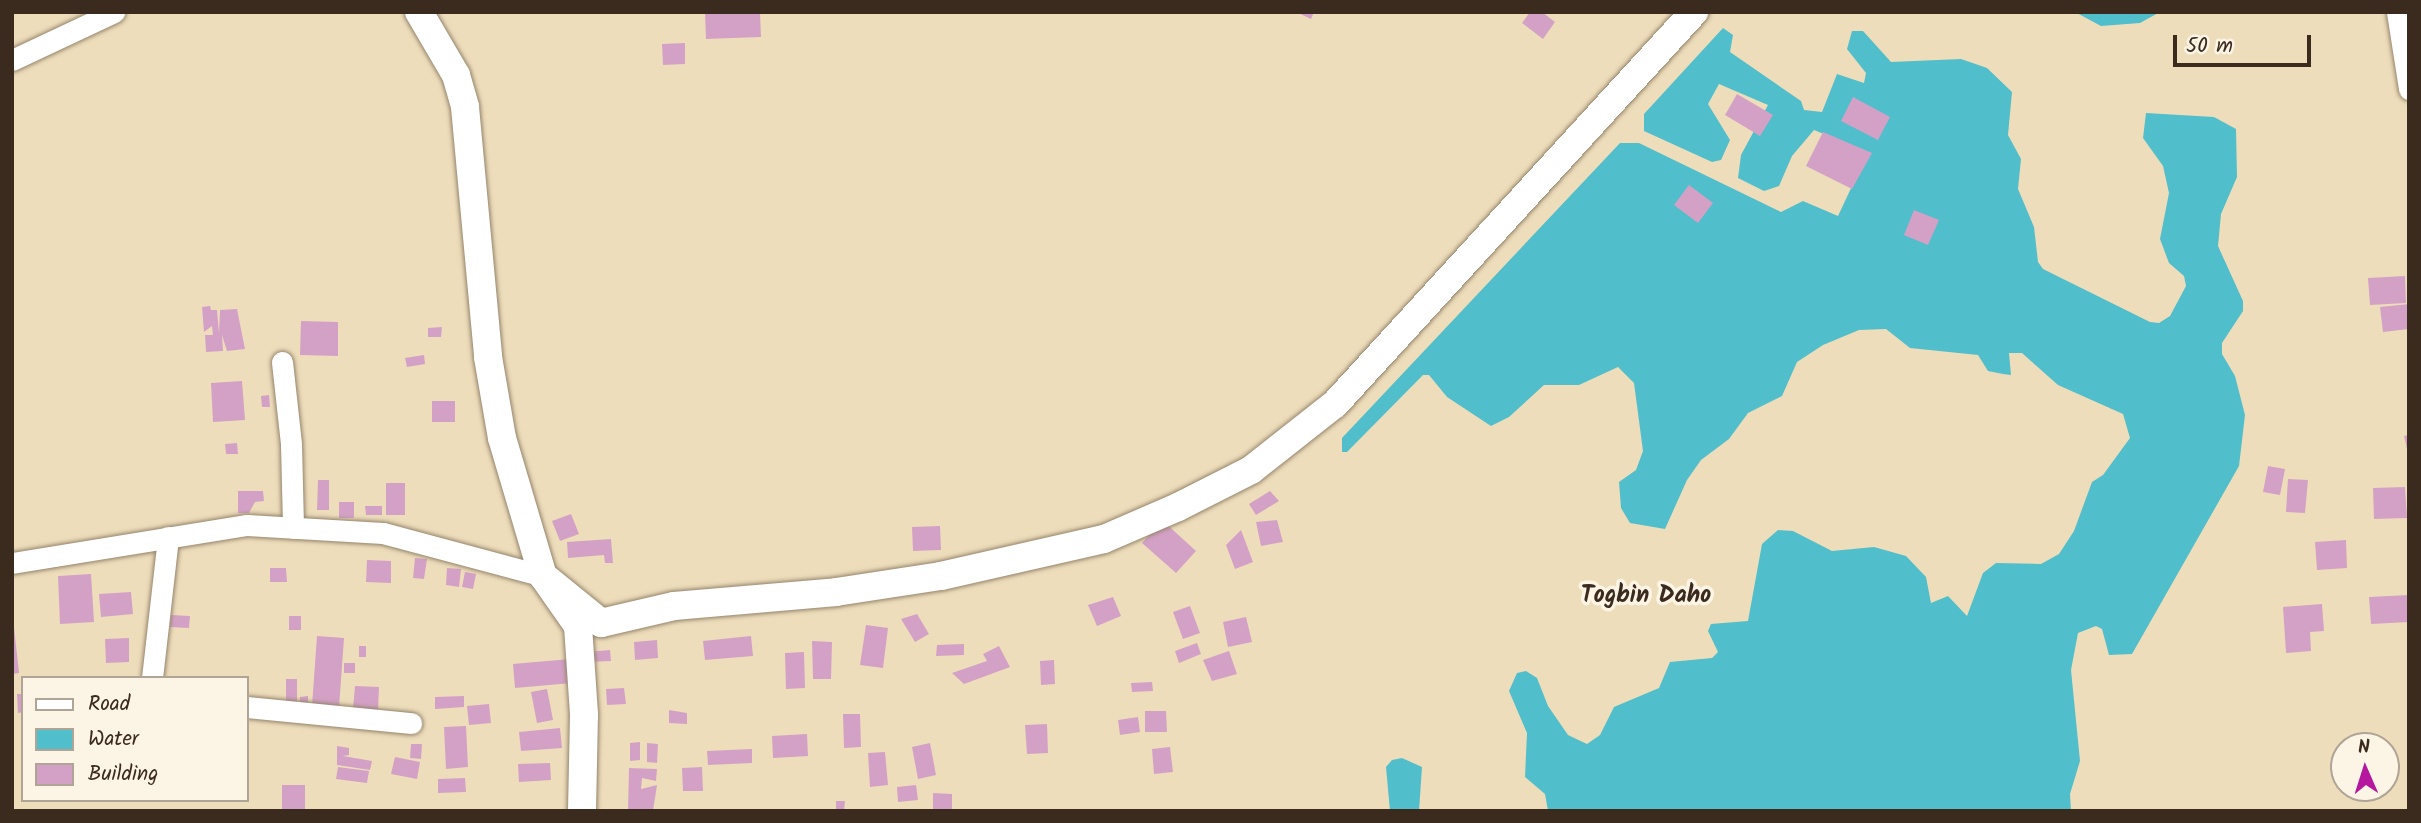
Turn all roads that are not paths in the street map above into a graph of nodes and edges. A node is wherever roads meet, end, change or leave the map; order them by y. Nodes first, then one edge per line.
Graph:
1 (114, 12) edge
2 (419, 12) edge
3 (1694, 12) edge
4 (2397, 12) edge
5 (12, 61) edge
6 (2409, 89) edge
7 (282, 362) dead end
8 (293, 528) junction
9 (168, 537) junction
10 (12, 563) edge
11 (543, 576) junction
12 (152, 676) edge
13 (248, 707) edge
14 (411, 723) dead end
15 (582, 811) edge

1 - 5 street
2 - 11 street
3 - 11 street
4 - 6 street
7 - 8 street
8 - 9 street
8 - 11 street
9 - 10 street
9 - 12 street
11 - 15 street
13 - 14 street

